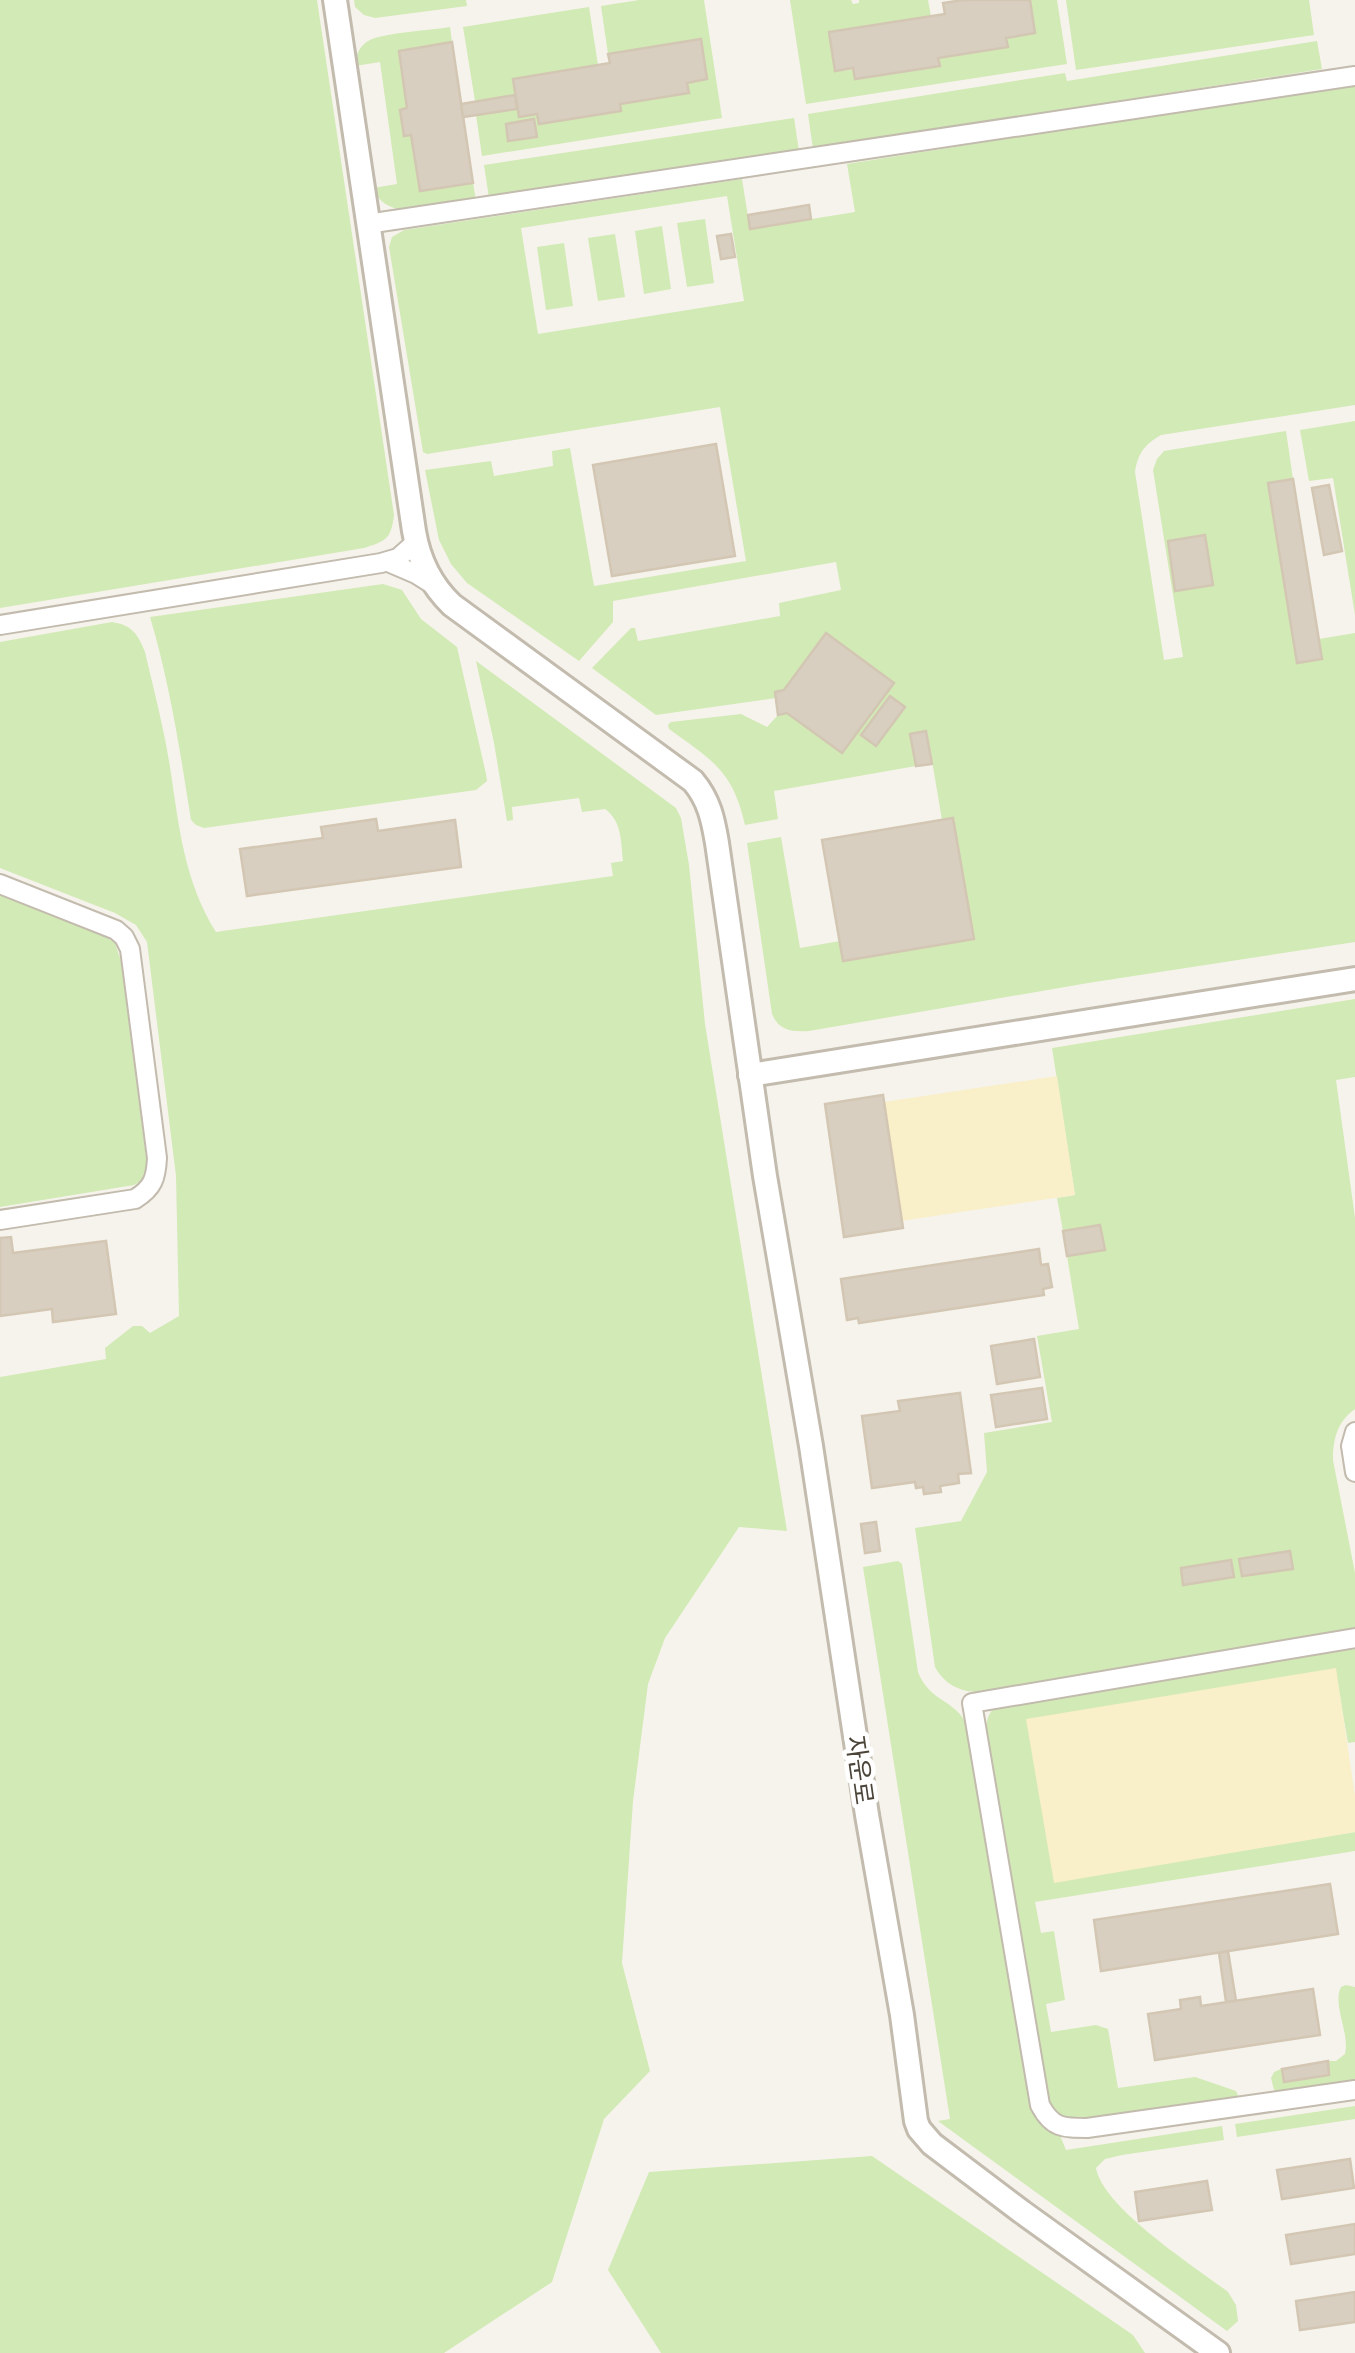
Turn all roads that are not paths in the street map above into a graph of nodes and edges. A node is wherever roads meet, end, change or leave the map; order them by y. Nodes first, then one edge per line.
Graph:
1 (335, 0) edge
2 (1355, 76) edge
3 (367, 224) junction
4 (416, 542) junction
5 (388, 562) junction
6 (435, 586) junction
7 (0, 624) edge
8 (0, 884) edge
9 (1355, 980) edge
10 (750, 1075) junction
11 (0, 1220) edge
12 (1355, 1432) edge
13 (1355, 1472) edge
14 (1355, 1638) edge
15 (1355, 2090) edge
16 (1218, 2353) edge

1 - 3 street
2 - 3 street
3 - 4 street
4 - 5 street
4 - 6 street
5 - 6 street
5 - 7 street
6 - 10 street, 자운로
8 - 11 street
9 - 10 street
10 - 16 street, 자운로
12 - 13 street
14 - 15 street

